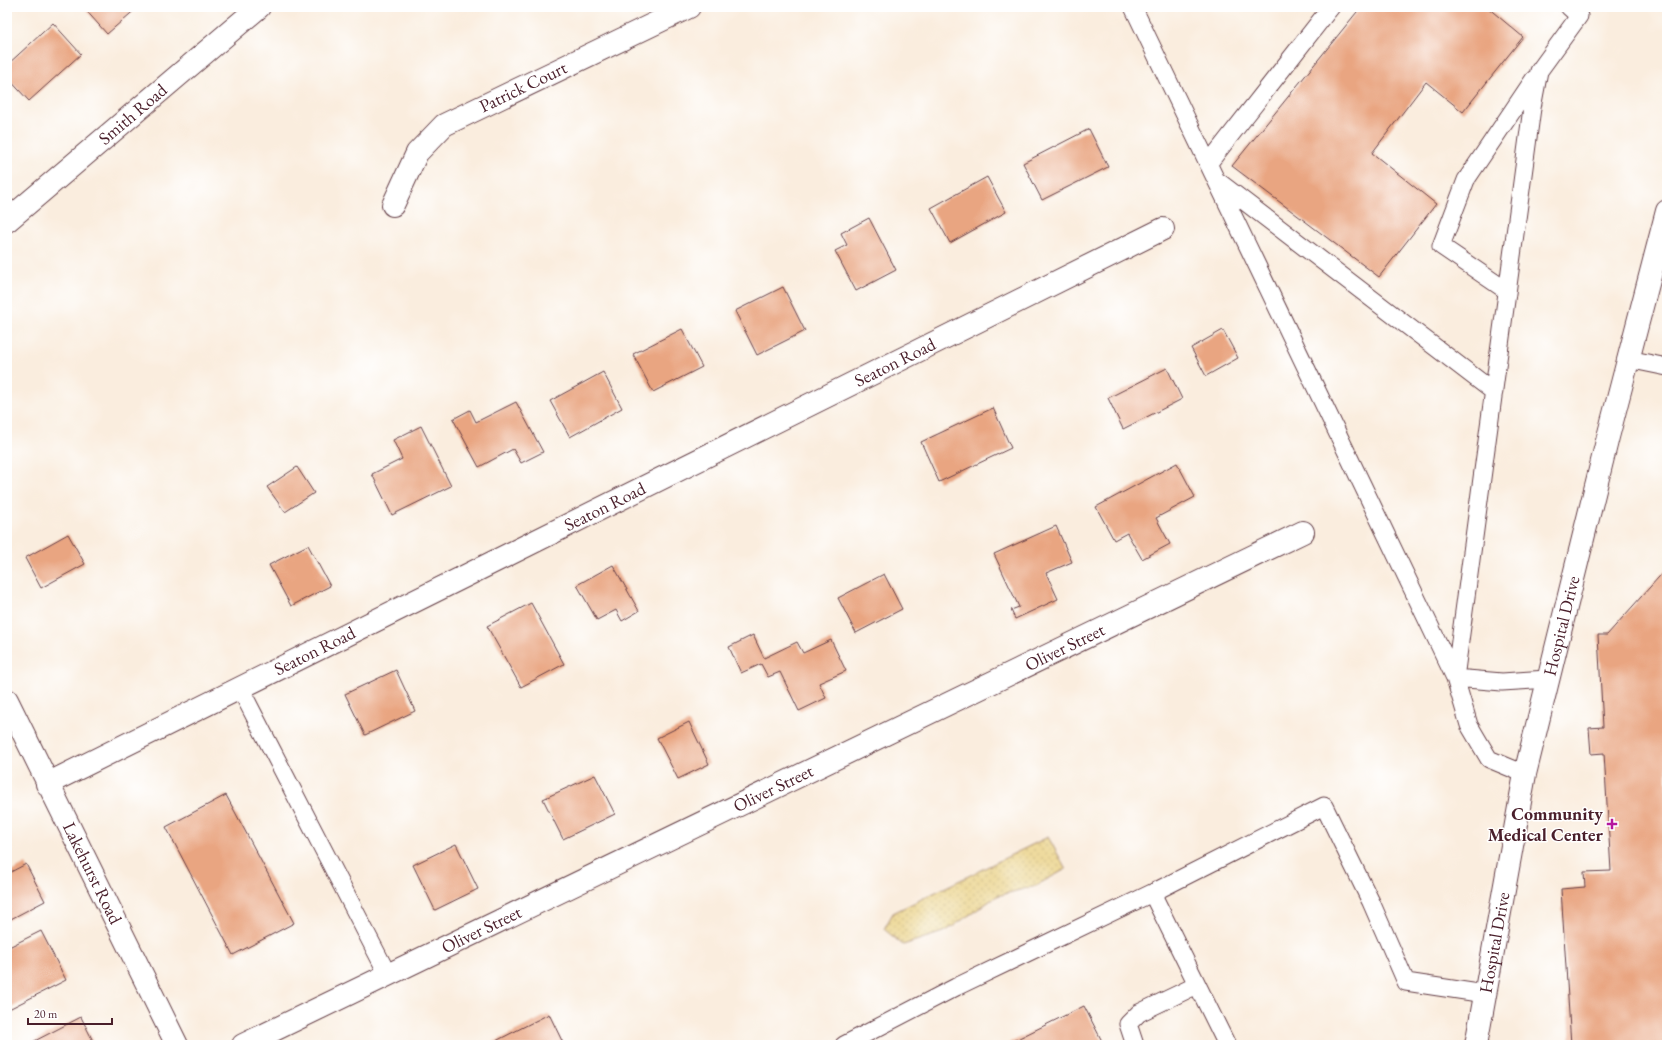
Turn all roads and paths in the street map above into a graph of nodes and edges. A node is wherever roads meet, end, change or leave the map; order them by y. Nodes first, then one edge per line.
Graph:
1 (259, 7) edge
2 (689, 7) edge
3 (1133, 7) edge
4 (1331, 7) edge
5 (1569, 7) edge
6 (1539, 71) junction
7 (1208, 164) junction
8 (1216, 180) junction
9 (393, 206) dead end
10 (1667, 211) edge
11 (7, 221) edge
12 (1163, 229) dead end
13 (1507, 291) junction
14 (1628, 359) junction
15 (1667, 367) edge
16 (1494, 392) junction
17 (1303, 532) dead end
18 (1456, 678) junction
19 (1548, 679) junction
20 (240, 688) junction
21 (7, 700) edge
22 (1525, 774) junction
23 (47, 784) junction
24 (1152, 893) junction
25 (388, 975) junction
26 (1197, 985) junction
27 (1484, 994) junction
28 (178, 1045) edge
29 (243, 1045) edge
30 (844, 1045) edge
31 (1135, 1045) edge
32 (1226, 1045) edge
33 (1476, 1045) edge

1 - 11 street, Smith Road
2 - 9 street, Patrick Court
3 - 7 lane
4 - 7 lane
5 - 6 lane
6 - 13 lane
6 - 13 lane
7 - 8 lane
8 - 16 lane
8 - 18 lane
10 - 14 street, Hospital Drive
12 - 20 street, Seaton Road
13 - 16 lane
14 - 15 lane
14 - 19 street, Hospital Drive
16 - 18 lane
17 - 25 street, Oliver Street
18 - 19 lane
18 - 22 lane
19 - 22 street, Hospital Drive
20 - 23 street, Seaton Road
20 - 25 lane
21 - 23 street, Lakehurst Road
22 - 27 street, Hospital Drive
23 - 28 street, Lakehurst Road
24 - 26 lane
24 - 27 lane
24 - 30 lane
25 - 29 street, Oliver Street
26 - 31 lane
26 - 32 lane
27 - 33 street, Hospital Drive

